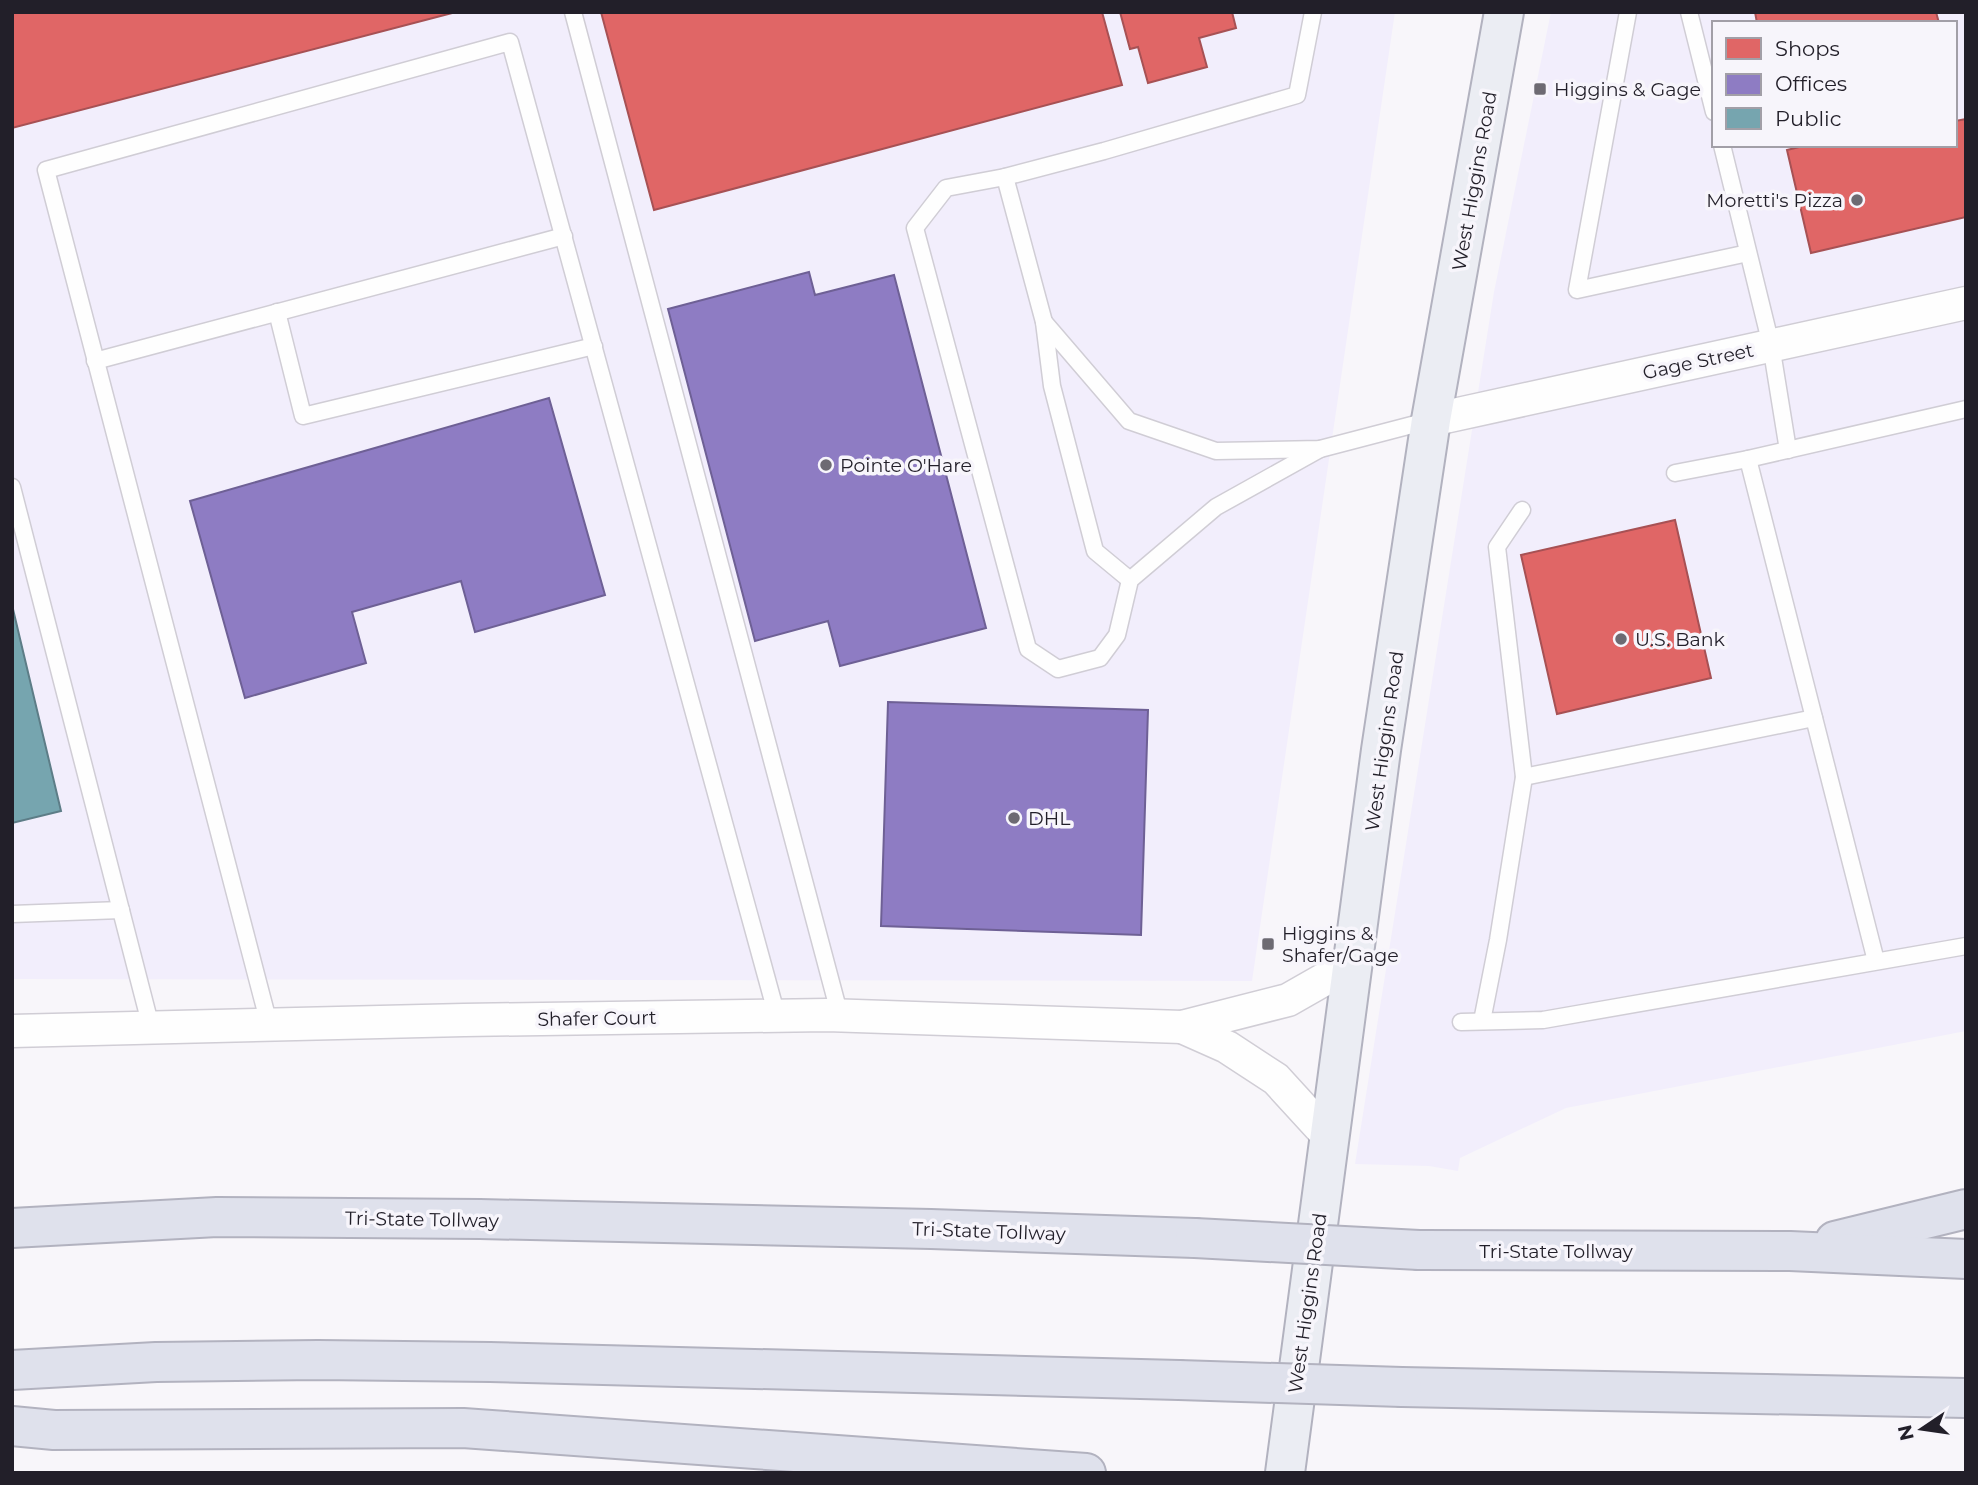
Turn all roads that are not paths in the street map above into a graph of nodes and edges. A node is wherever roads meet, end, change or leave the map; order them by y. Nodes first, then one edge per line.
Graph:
1 (573, 12) edge
2 (1313, 12) edge
3 (1504, 12) edge
4 (1628, 12) edge
5 (1689, 12) edge
6 (1712, 104) edge
7 (1722, 147) edge
8 (1005, 177) junction
9 (564, 236) junction
10 (1748, 253) junction
11 (1966, 303) edge
12 (278, 312) junction
13 (1044, 322) junction
14 (1771, 345) junction
15 (594, 346) junction
16 (95, 361) junction
17 (1966, 409) edge
18 (1431, 420) junction
19 (1320, 449) junction
20 (1788, 450) junction
21 (1748, 459) junction
22 (1675, 473) dead end
23 (12, 487) edge
24 (1522, 510) dead end
25 (1130, 580) junction
26 (1814, 718) junction
27 (1524, 777) junction
28 (121, 910) junction
29 (12, 914) edge
30 (1966, 946) edge
31 (1876, 961) junction
32 (1353, 963) junction
33 (778, 1016) junction
34 (840, 1016) junction
35 (1482, 1021) junction
36 (1461, 1022) dead end
37 (269, 1024) junction
38 (151, 1027) junction
39 (1182, 1027) junction
40 (12, 1031) edge
41 (1329, 1137) junction
42 (1966, 1209) edge
43 (12, 1228) edge
44 (1790, 1251) junction
45 (1966, 1259) edge
46 (24, 1369) edge
47 (1966, 1398) edge
48 (12, 1426) edge
49 (1086, 1473) edge
50 (1285, 1473) edge

1 - 34 lane
2 - 8 lane
3 - 18 main road, West Higgins Road
4 - 10 lane
5 - 6 lane
7 - 10 lane
8 - 13 lane
8 - 25 lane
9 - 12 lane
9 - 15 lane
9 - 16 lane
10 - 14 lane
11 - 14 street, Gage Street
12 - 15 lane
12 - 16 lane
13 - 19 lane
13 - 25 lane
14 - 18 street, Gage Street
14 - 20 lane
15 - 33 lane
16 - 37 lane
17 - 20 lane
18 - 19 lane
18 - 32 main road, West Higgins Road
19 - 25 lane
20 - 21 lane
21 - 22 lane
21 - 26 lane
23 - 28 lane
24 - 27 lane
26 - 27 lane
26 - 31 lane
27 - 35 lane
28 - 29 lane
28 - 38 lane
30 - 31 lane
31 - 35 lane
32 - 39 street, Shafer Court
32 - 41 main road, West Higgins Road
33 - 34 street, Shafer Court
33 - 37 street, Shafer Court
34 - 39 street, Shafer Court
35 - 36 lane
37 - 38 street, Shafer Court
38 - 40 street, Shafer Court
39 - 41 street, Shafer Court
41 - 50 main road, West Higgins Road
42 - 44 highway
43 - 44 highway, Tri-State Tollway, bridge
44 - 45 highway, Tri-State Tollway
46 - 47 highway, bridge
48 - 49 highway

